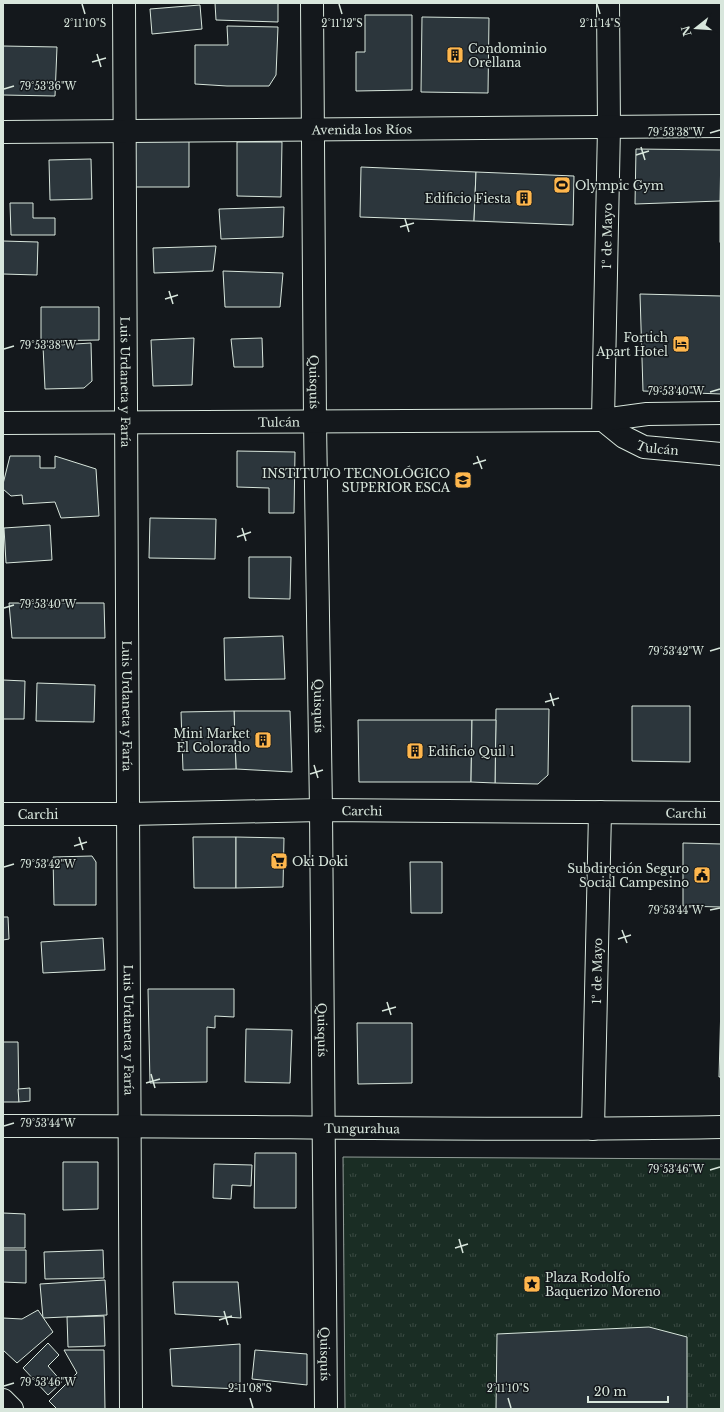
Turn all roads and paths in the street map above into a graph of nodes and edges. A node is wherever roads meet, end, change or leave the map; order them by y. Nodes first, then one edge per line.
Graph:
1 (124, 3) edge
2 (312, 3) edge
3 (608, 3) edge
4 (721, 126) edge
5 (609, 127) junction
6 (313, 130) junction
7 (125, 131) junction
8 (3, 132) edge
9 (721, 413) edge
10 (603, 420) junction
11 (315, 421) junction
12 (3, 423) edge
13 (126, 423) junction
14 (721, 454) edge
15 (321, 810) junction
16 (600, 812) junction
17 (721, 813) edge
18 (3, 814) edge
19 (128, 814) junction
20 (129, 1125) junction
21 (3, 1126) edge
22 (324, 1126) junction
23 (721, 1127) edge
24 (593, 1130) junction
25 (3, 1400) edge
26 (12, 1409) edge
27 (131, 1409) edge
28 (326, 1409) edge

1 - 7 street, Luis Urdaneta y Faría
2 - 6 street, Quisquís
3 - 5 street, 1º de Mayo
4 - 5 street, Avenida los Ríos
5 - 6 street, Avenida los Ríos
5 - 10 street, 1º de Mayo
6 - 7 street, Avenida los Ríos
6 - 11 street, Quisquís
7 - 8 street, Avenida los Ríos
7 - 13 street, Luis Urdaneta y Faría
9 - 10 street, Tulcán
10 - 11 street, Tulcán
10 - 14 street, Tulcán
11 - 13 street, Tulcán
11 - 15 street, Quisquís
12 - 13 street, Tulcán
13 - 19 street, Luis Urdaneta y Faría
15 - 16 street, Carchi
15 - 19 street, Carchi
15 - 22 street, Quisquís
16 - 17 street, Carchi
16 - 24 street, 1º de Mayo
18 - 19 street, Carchi
19 - 20 street, Luis Urdaneta y Faría
20 - 21 street, Tungurahua
20 - 22 street, Tungurahua
20 - 27 street, Luis Urdaneta y Faría
22 - 24 street, Tungurahua
22 - 28 street, Quisquís
23 - 24 street, Tungurahua
25 - 26 street

